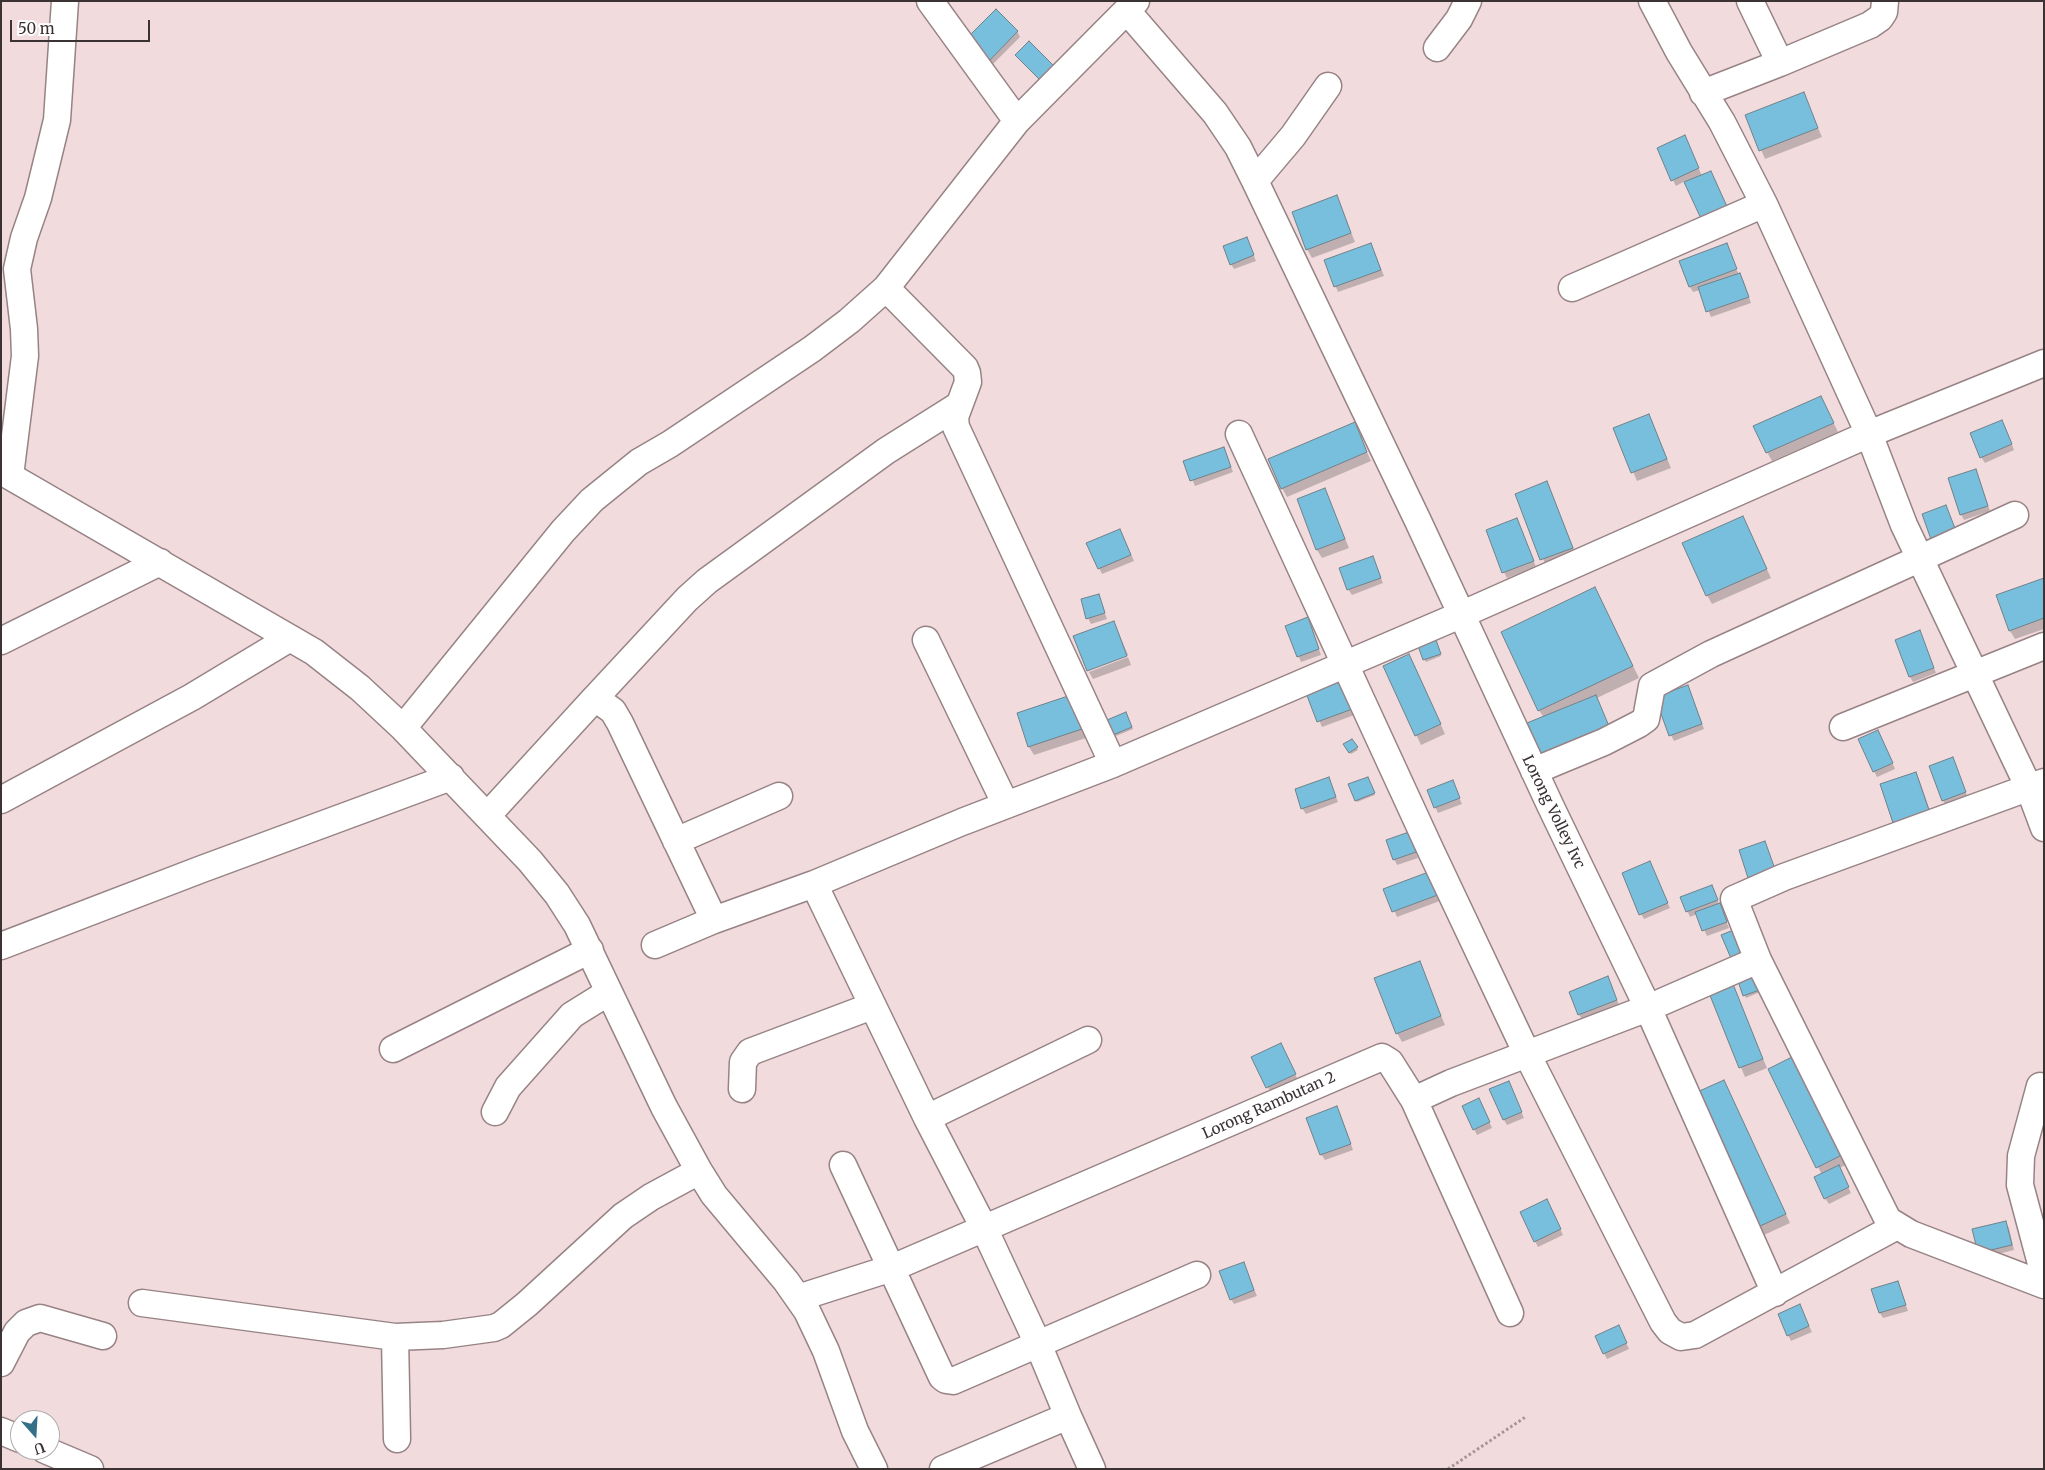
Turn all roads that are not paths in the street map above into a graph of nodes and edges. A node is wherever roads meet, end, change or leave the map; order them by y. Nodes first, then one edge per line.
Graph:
1 (65, 1) edge
2 (930, 1) edge
3 (1468, 1) edge
4 (1652, 1) edge
5 (1750, 1) edge
6 (1885, 1) edge
7 (1131, 6) edge
8 (1437, 48) dead end
9 (1780, 63) junction
10 (1328, 86) dead end
11 (1704, 93) junction
12 (1017, 121) junction
13 (1255, 181) junction
14 (1764, 204) junction
15 (886, 288) junction
16 (1572, 288) dead end
17 (2044, 363) edge
18 (959, 405) junction
19 (1239, 434) dead end
20 (1869, 434) junction
21 (6, 474) edge
22 (2015, 515) dead end
23 (1920, 558) junction
24 (160, 562) junction
25 (1460, 615) junction
26 (290, 638) junction
27 (926, 640) dead end
28 (1, 641) edge
29 (2044, 646) edge
30 (1345, 664) junction
31 (1975, 673) junction
32 (595, 698) junction
33 (1843, 727) dead end
34 (403, 728) junction
35 (1112, 764) junction
36 (1534, 771) junction
37 (450, 777) junction
38 (2037, 785) edge
39 (779, 796) dead end
40 (1, 800) edge
41 (1006, 805) junction
42 (486, 816) junction
43 (2044, 828) edge
44 (676, 841) junction
45 (814, 884) junction
46 (714, 920) junction
47 (655, 945) dead end
48 (1, 946) edge
49 (590, 950) junction
50 (1758, 960) junction
51 (609, 992) junction
52 (872, 1006) junction
53 (1648, 1008) junction
54 (1088, 1040) dead end
55 (393, 1049) dead end
56 (1527, 1054) junction
57 (2040, 1086) dead end
58 (742, 1089) dead end
59 (1414, 1100) junction
60 (495, 1112) dead end
61 (927, 1118) junction
62 (842, 1165) dead end
63 (699, 1171) junction
64 (1897, 1226) junction
65 (984, 1228) junction
66 (892, 1268) junction
67 (2044, 1275) edge
68 (1197, 1276) dead end
69 (2044, 1284) edge
70 (1775, 1293) junction
71 (798, 1298) junction
72 (142, 1303) dead end
73 (1510, 1312) dead end
74 (102, 1336) dead end
75 (395, 1337) junction
76 (1038, 1344) junction
77 (1, 1363) edge
78 (1068, 1416) junction
79 (396, 1439) dead end
80 (60, 1456) edge
81 (90, 1469) edge
82 (874, 1469) edge
83 (943, 1469) edge
84 (1092, 1469) edge

1 - 21 street
2 - 12 street
3 - 8 street
4 - 11 street
5 - 9 street
6 - 9 street
7 - 12 street
7 - 13 street, Lorong Volley Ivc
9 - 11 street
10 - 13 street
11 - 14 street
12 - 15 street
13 - 25 street, Lorong Volley Ivc
14 - 16 street
14 - 20 street
15 - 18 street
15 - 34 street
17 - 20 street
18 - 32 street
18 - 35 street
19 - 30 street
20 - 23 street
20 - 25 street
21 - 24 street
22 - 23 street
23 - 31 street
23 - 36 street
24 - 26 street
24 - 28 street
25 - 30 street
25 - 36 street, Lorong Volley Ivc
26 - 34 street
26 - 40 street
27 - 41 street
29 - 31 street
30 - 35 street
30 - 56 street
31 - 33 street
31 - 38 street
32 - 42 street
32 - 44 street
34 - 37 street
35 - 41 street
36 - 53 street, Lorong Volley Ivc
37 - 42 street
37 - 48 street
38 - 43 street
38 - 50 street
39 - 44 street
41 - 45 street
42 - 49 street
44 - 46 street
45 - 46 street
45 - 52 street
46 - 47 street
49 - 51 street
49 - 55 street
50 - 53 street
50 - 64 street
51 - 60 street
51 - 63 street
52 - 58 street
52 - 61 street
53 - 56 street
53 - 70 street, Lorong Volley Ivc
54 - 61 street
56 - 59 street
56 - 70 street
57 - 67 street
59 - 65 street, Lorong Rambutan 2
59 - 73 street, Lorong Rambutan 2
61 - 65 street
62 - 66 street
63 - 71 street
63 - 75 street
64 - 69 street
64 - 70 street
65 - 66 street, Lorong Rambutan 2
65 - 76 street
66 - 71 street, Lorong Rambutan 2
66 - 76 street
68 - 76 street
71 - 82 street
72 - 75 street
74 - 77 street
75 - 79 street
76 - 78 street
78 - 83 street
78 - 84 street
80 - 81 street

